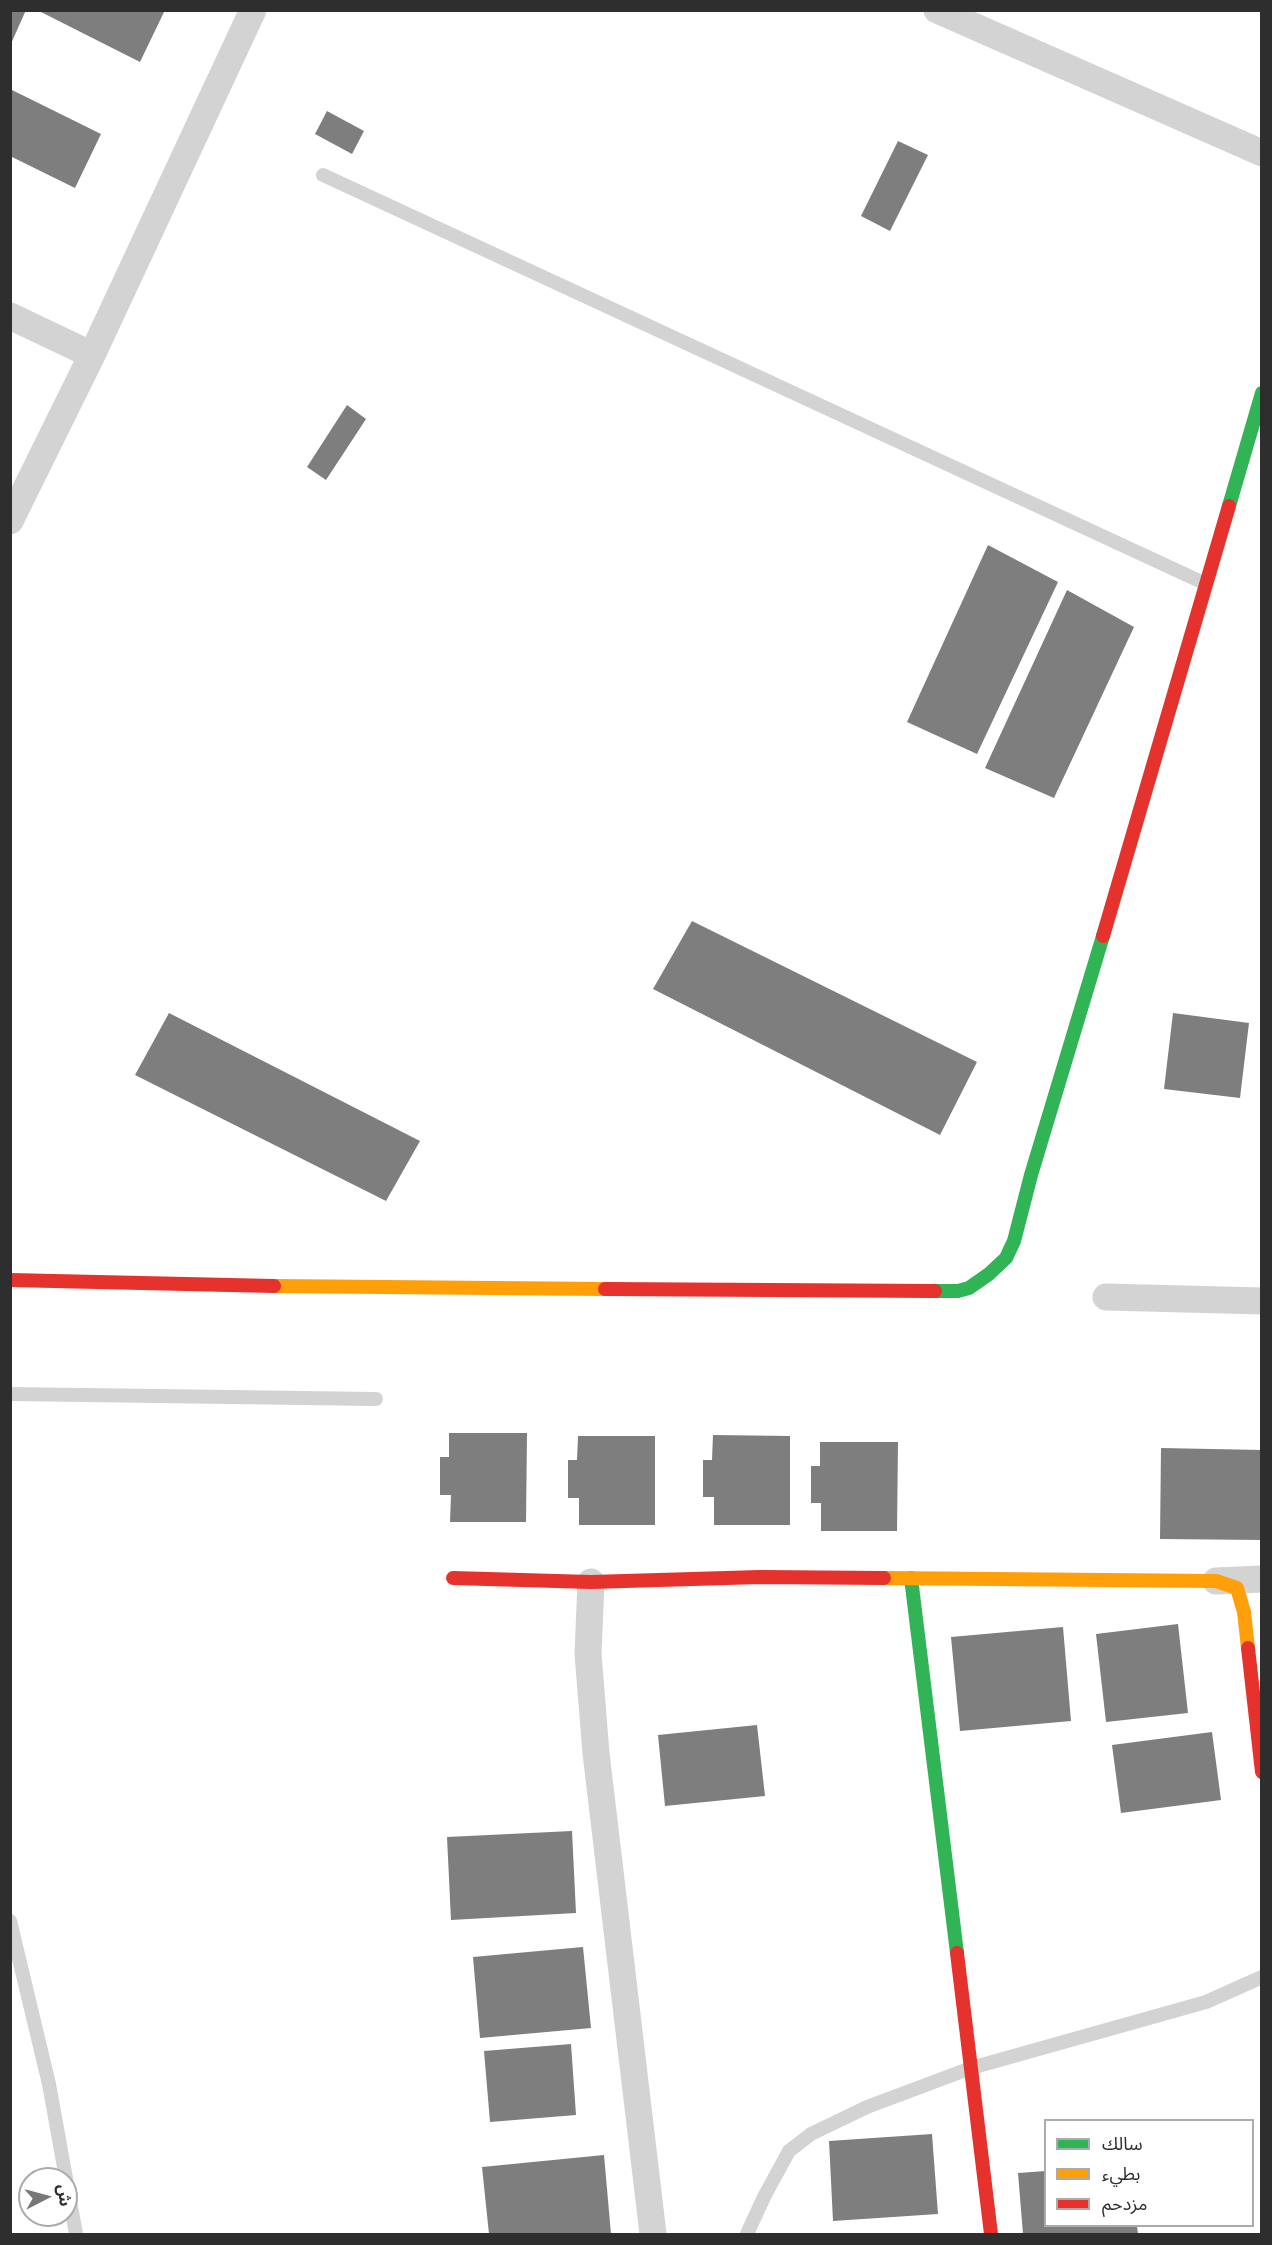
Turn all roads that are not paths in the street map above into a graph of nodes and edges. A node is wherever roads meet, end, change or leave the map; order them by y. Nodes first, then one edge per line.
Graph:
1 (253, 10) edge
2 (937, 10) edge
3 (1262, 153) edge
4 (323, 175) dead end
5 (10, 316) edge
6 (92, 355) junction
7 (1262, 393) edge
8 (10, 521) edge
9 (1206, 584) junction
10 (10, 1280) edge
11 (1106, 1297) dead end
12 (1262, 1301) edge
13 (10, 1394) edge
14 (376, 1399) dead end
15 (453, 1578) dead end
16 (911, 1578) junction
17 (1262, 1579) edge
18 (1216, 1581) junction
19 (591, 1582) junction
20 (1262, 1772) edge
21 (10, 1921) edge
22 (1262, 1977) edge
23 (970, 2068) junction
24 (76, 2235) edge
25 (653, 2235) edge
26 (747, 2235) edge
27 (991, 2235) edge

1 - 6 street
2 - 3 street
4 - 9 lane
5 - 6 street
6 - 8 street
7 - 9 street
9 - 10 street
11 - 12 street
13 - 14 lane
15 - 19 street
16 - 18 street
16 - 19 street
16 - 23 street
17 - 18 street
18 - 20 street
19 - 25 street
21 - 24 lane
22 - 23 lane
23 - 26 lane
23 - 27 street

